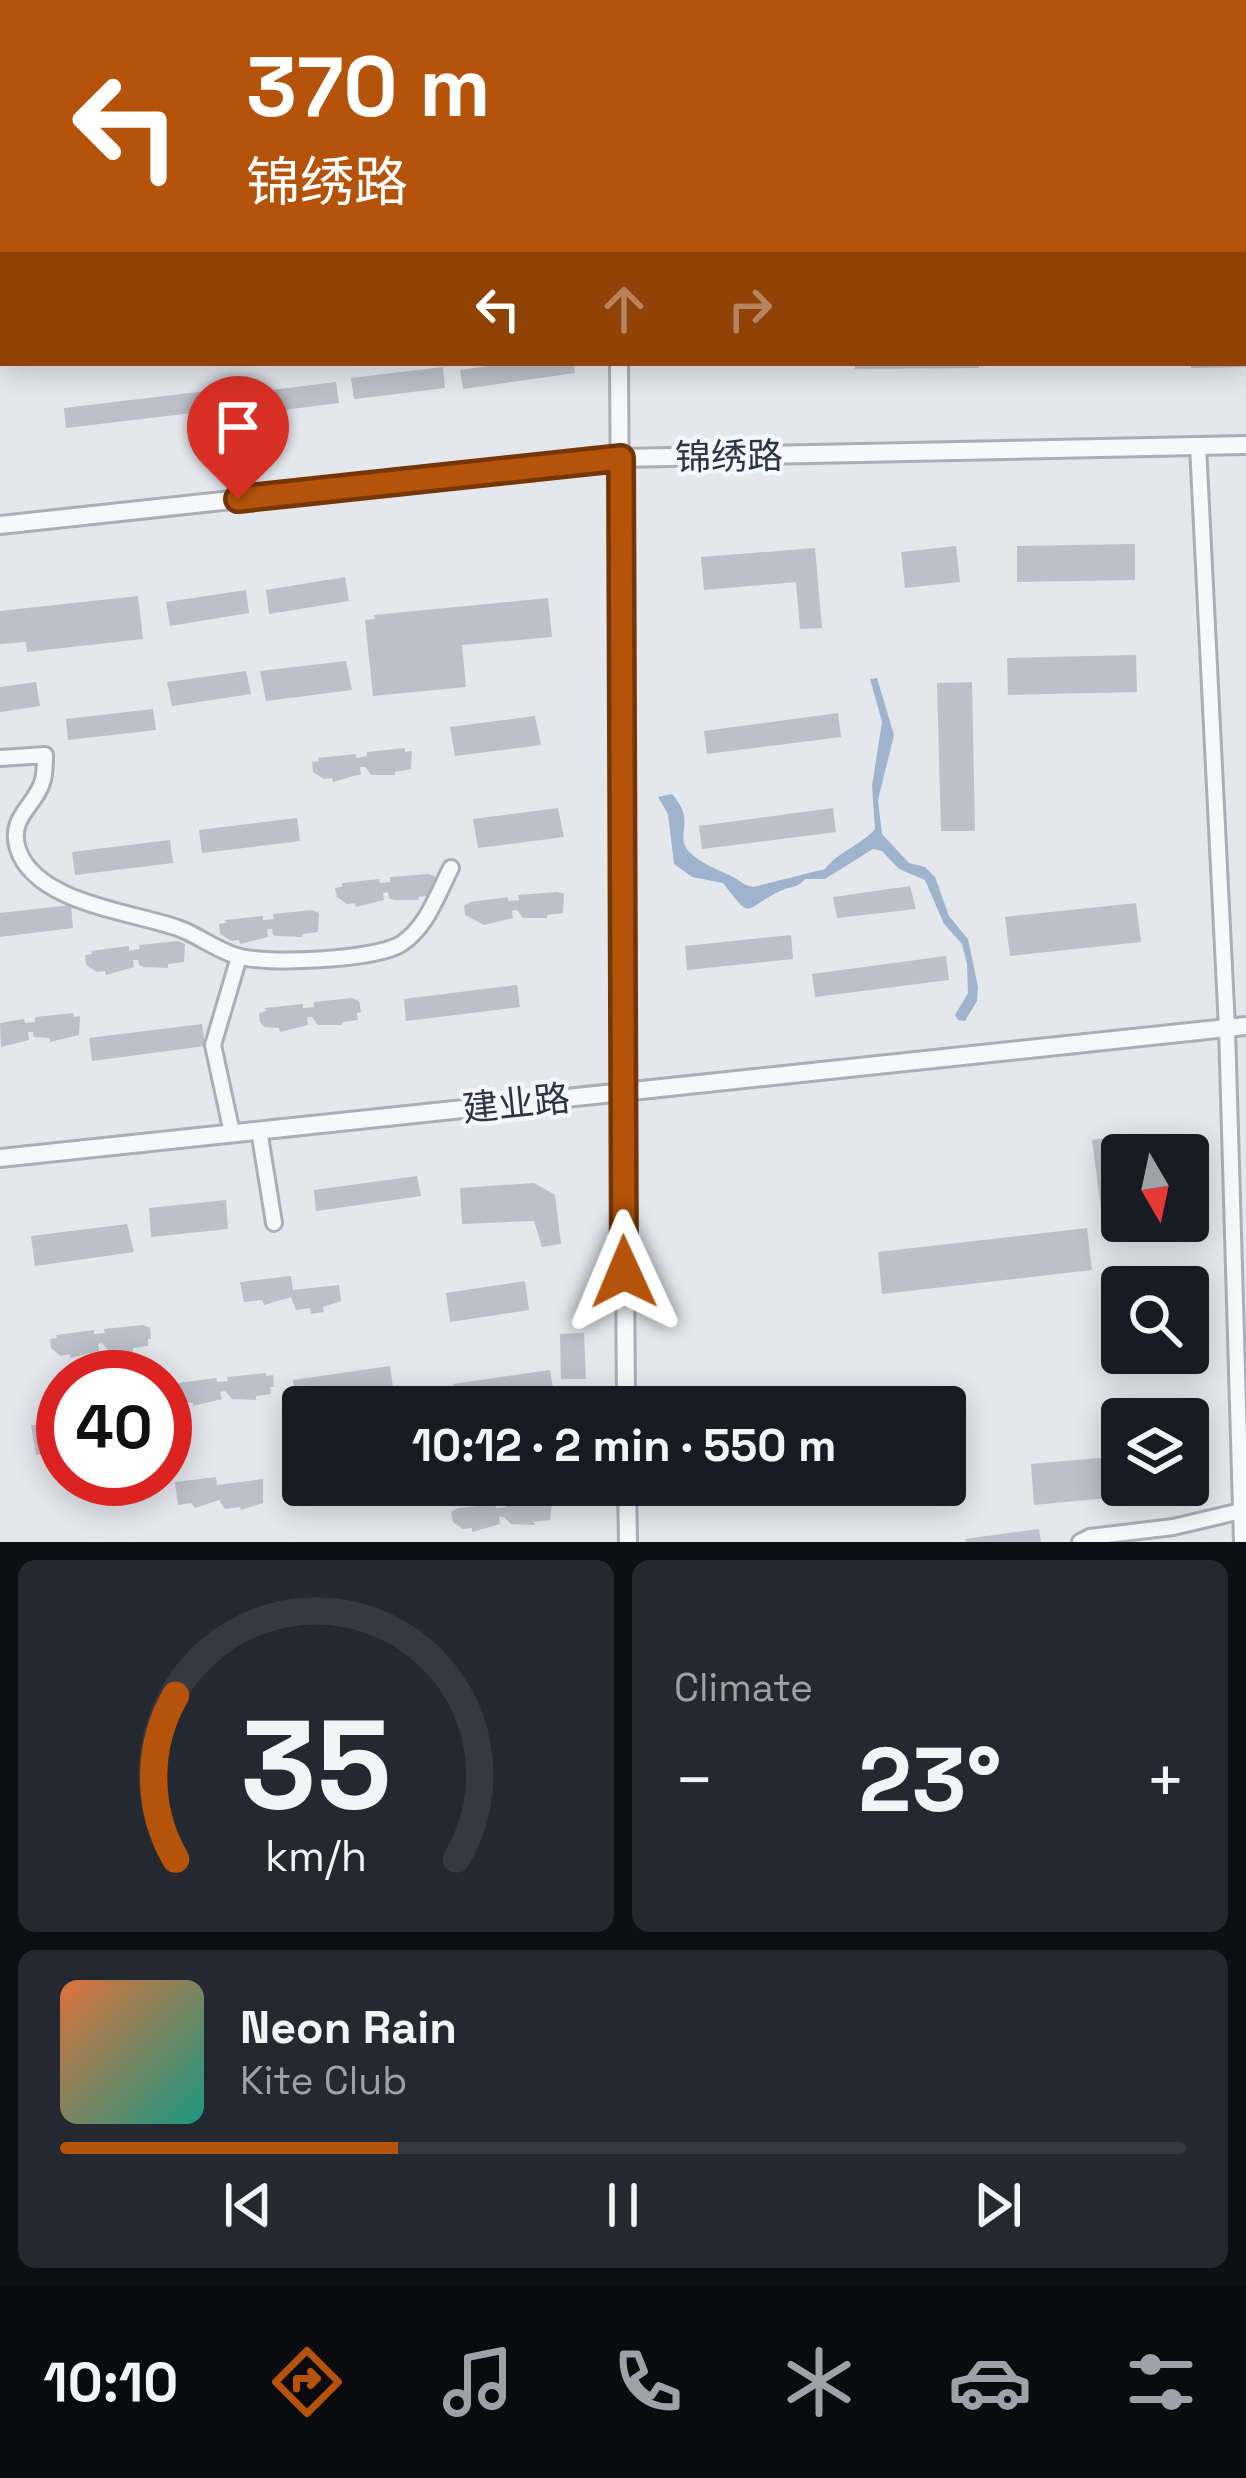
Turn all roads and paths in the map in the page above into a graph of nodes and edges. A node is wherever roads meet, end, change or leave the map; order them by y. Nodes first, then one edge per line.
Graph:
1 (619, 366) edge
2 (1246, 445) edge
3 (1198, 446) junction
4 (621, 458) junction
5 (0, 525) edge
6 (0, 758) edge
7 (451, 868) dead end
8 (239, 957) junction
9 (1236, 1027) edge
10 (622, 1092) junction
11 (259, 1130) junction
12 (232, 1133) junction
13 (0, 1158) edge
14 (274, 1223) dead end
15 (626, 1386) edge
16 (627, 1506) edge
17 (1241, 1511) junction
18 (628, 1542) edge
19 (1080, 1542) edge
20 (1242, 1542) edge

1 - 4 street
2 - 3 street, 锦绣路
3 - 4 street, 锦绣路
3 - 9 street
4 - 5 street, 锦绣路
4 - 10 street
6 - 8 street
7 - 8 street
8 - 12 street
9 - 10 street, 建业路
9 - 17 street
10 - 11 street, 建业路
10 - 15 street
11 - 12 street, 建业路
11 - 14 street
12 - 13 street, 建业路
16 - 18 street
17 - 19 street
17 - 20 street

